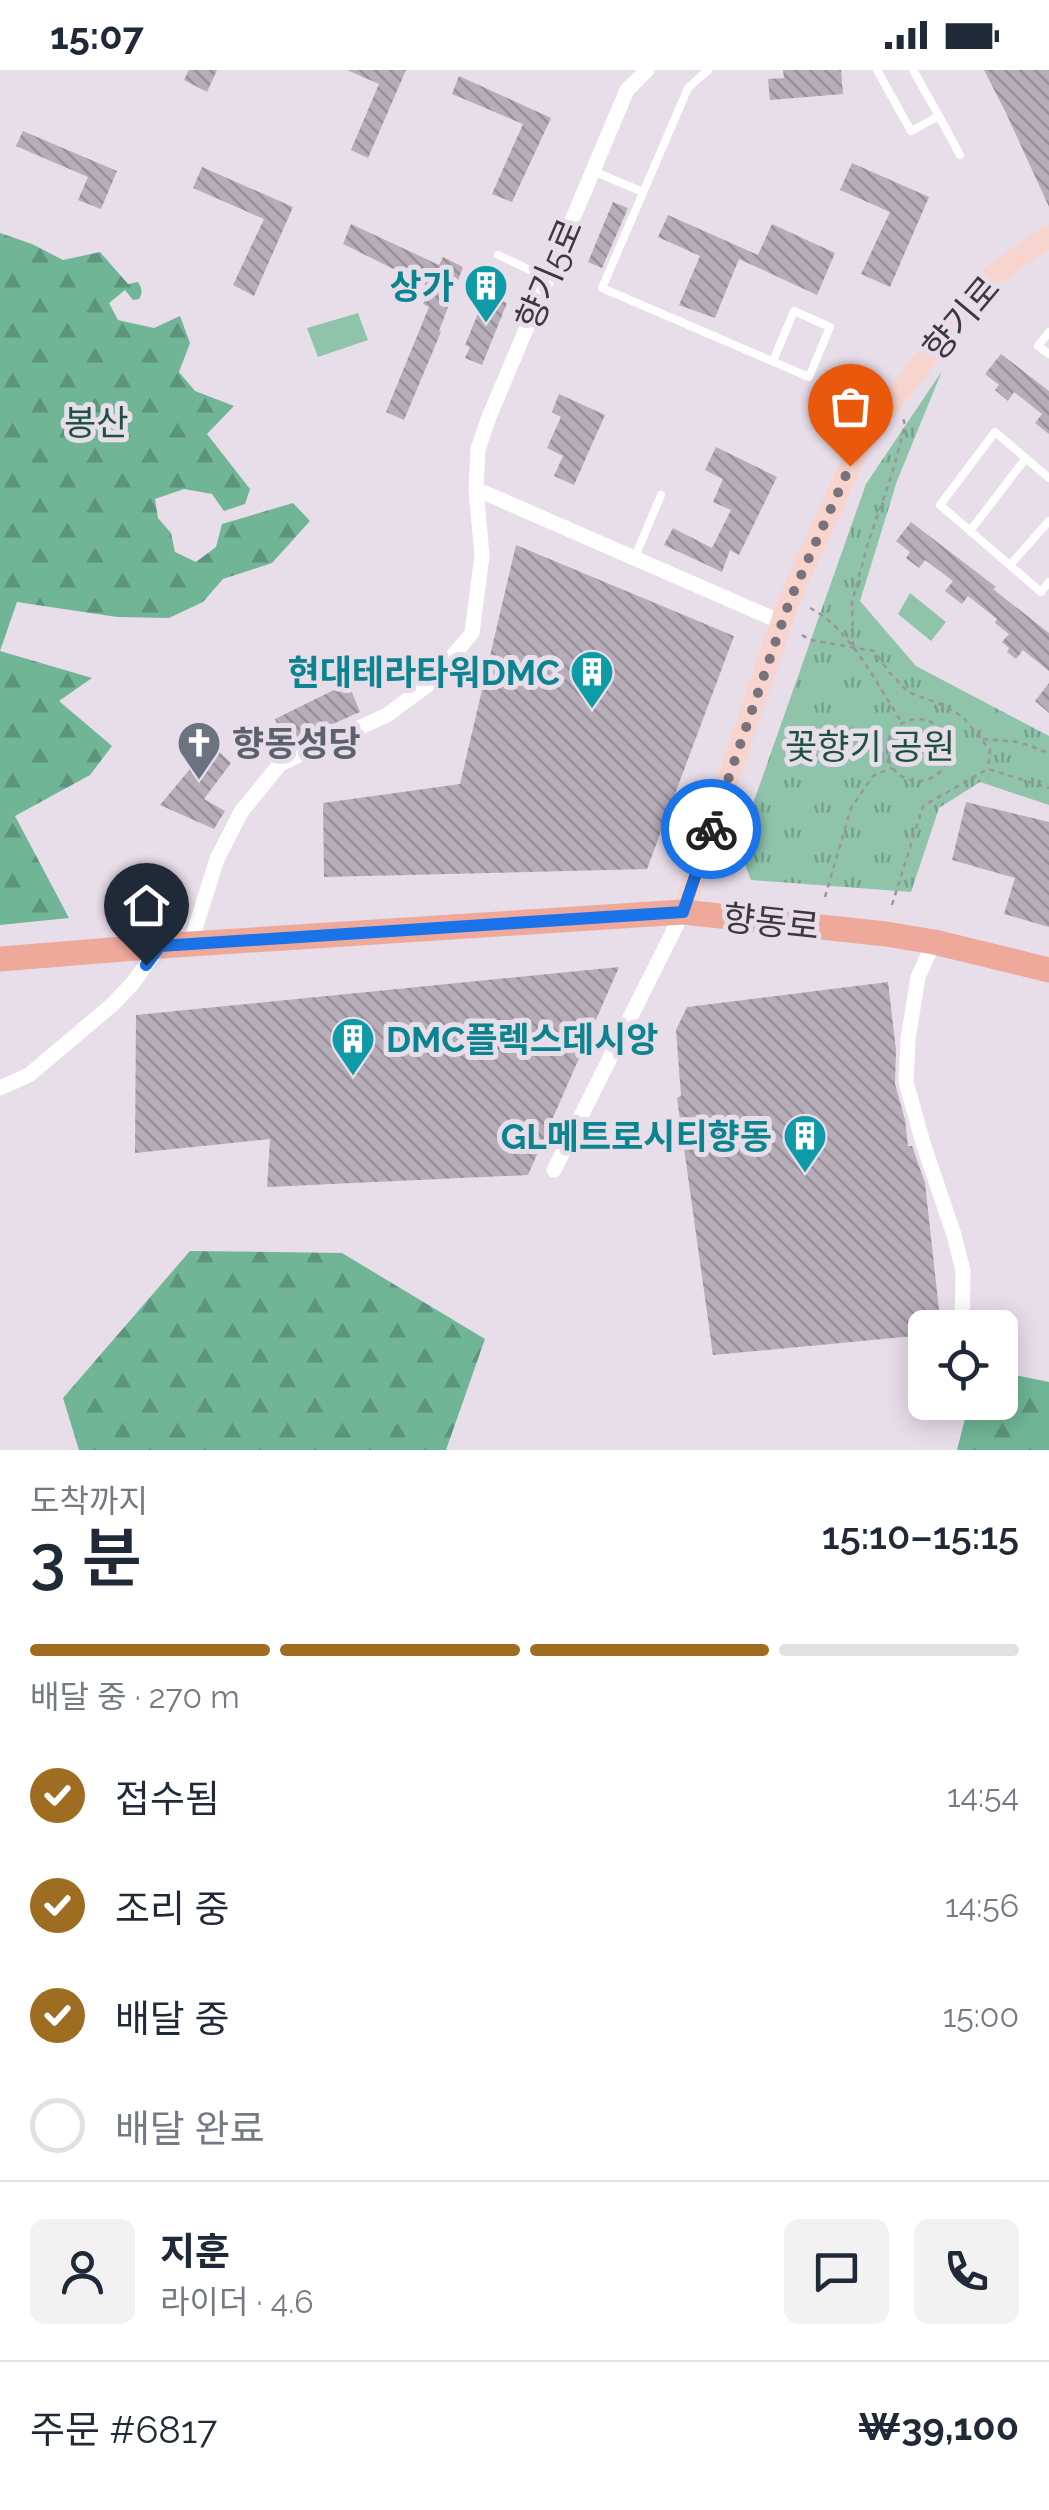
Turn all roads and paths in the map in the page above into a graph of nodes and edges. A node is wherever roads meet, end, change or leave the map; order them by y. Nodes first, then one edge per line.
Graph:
1 (648, 70) edge
2 (708, 70) edge
3 (877, 70) edge
4 (914, 70) edge
5 (938, 116) junction
6 (960, 154) dead end
7 (593, 170) junction
8 (643, 192) junction
9 (1049, 236) edge
10 (498, 255) dead end
11 (547, 278) junction
12 (1049, 332) edge
13 (1049, 354) edge
14 (773, 361) junction
15 (902, 415) dead end
16 (1026, 458) junction
17 (1049, 478) edge
18 (476, 489) junction
19 (661, 496) dead end
20 (1049, 520) edge
21 (970, 532) junction
22 (634, 559) junction
23 (1010, 565) junction
24 (1049, 582) edge
25 (810, 608) dead end
26 (781, 622) junction
27 (802, 635) dead end
28 (853, 648) junction
29 (902, 722) junction
30 (980, 738) junction
31 (1049, 753) edge
32 (892, 768) junction
33 (988, 768) junction
34 (1049, 788) edge
35 (826, 898) dead end
36 (892, 904) dead end
37 (683, 912) junction
38 (934, 942) junction
39 (190, 945) junction
40 (160, 946) junction
41 (0, 959) edge
42 (1049, 970) edge
43 (0, 1088) edge
44 (554, 1170) dead end
45 (962, 1310) edge

1 - 7 street, 향기5로
2 - 8 lane
3 - 5 lane
4 - 5 lane
5 - 6 lane
7 - 8 lane
7 - 11 street, 향기5로
8 - 14 lane
9 - 26 main road, 향기로
10 - 11 lane
11 - 18 street, 향기5로
12 - 13 lane
14 - 14 lane
15 - 28 path
16 - 17 lane
16 - 21 lane
16 - 21 lane
18 - 22 street
18 - 39 street, 향기5로
19 - 22 lane
20 - 23 lane
21 - 23 lane
22 - 26 street
23 - 24 lane
25 - 28 path
26 - 37 main road, 향기로
27 - 28 path
28 - 29 path
28 - 30 path
29 - 32 path
29 - 32 path
30 - 31 path
30 - 33 path
32 - 35 path
33 - 34 path
33 - 36 path
37 - 38 main road, 향동로
37 - 39 main road, 향동로
37 - 44 street
38 - 42 main road, 향동로
38 - 45 street
39 - 40 main road, 향동로
40 - 41 main road, 향동로
40 - 43 street

